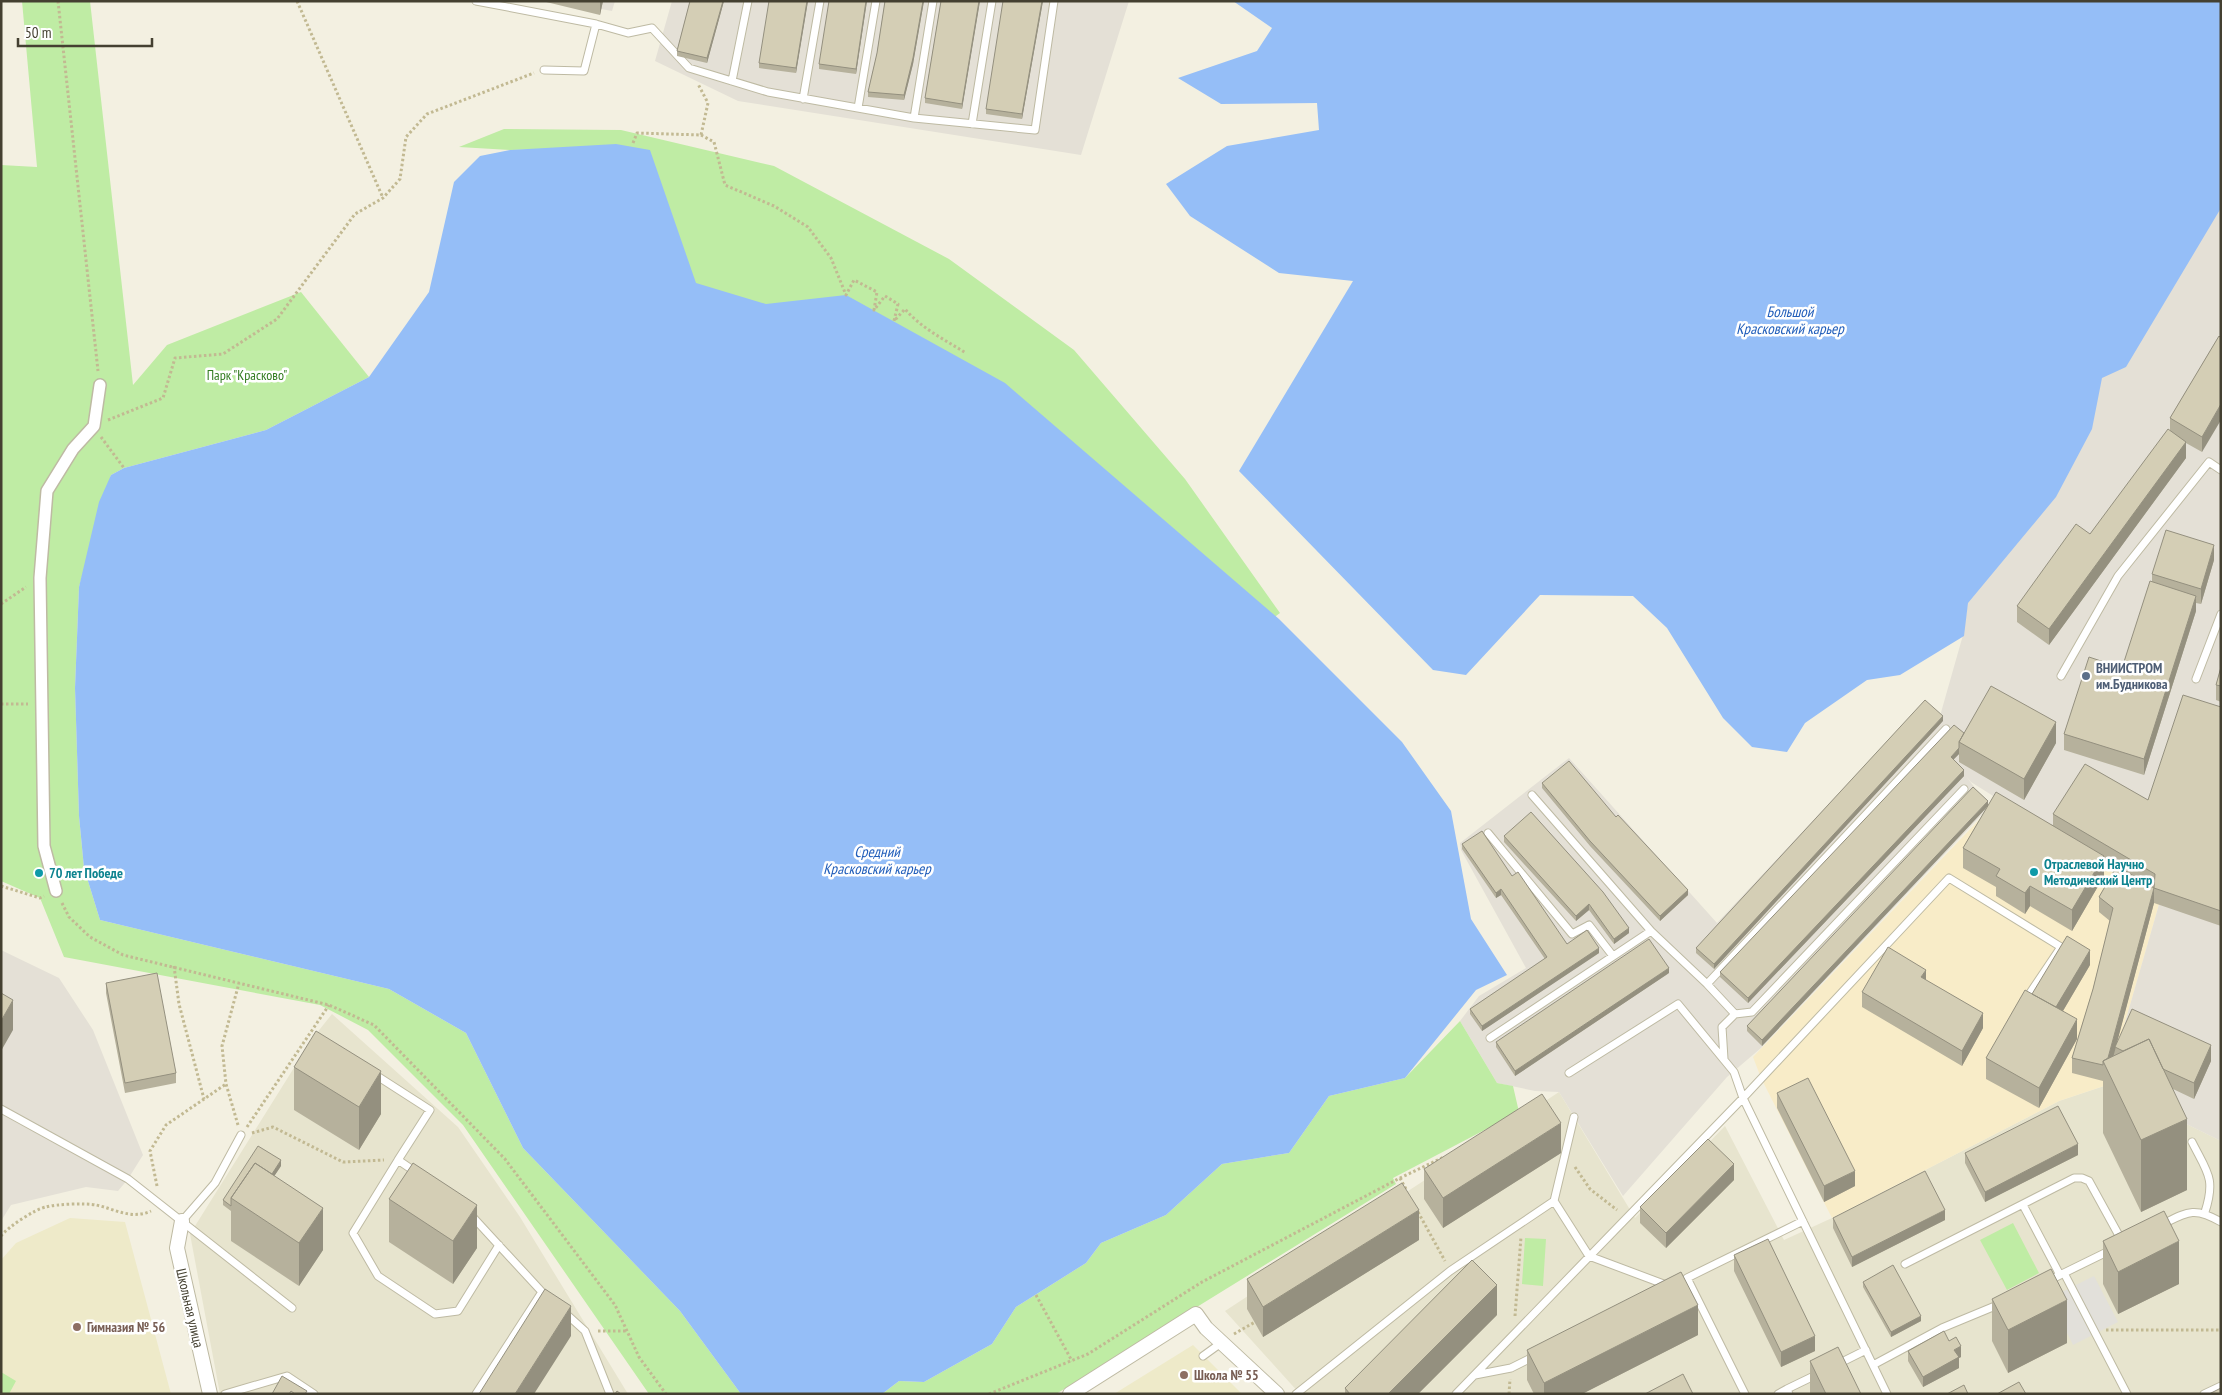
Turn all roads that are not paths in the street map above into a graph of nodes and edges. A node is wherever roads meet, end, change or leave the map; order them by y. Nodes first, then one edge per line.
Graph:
1 (476, 1) edge
2 (748, 1) edge
3 (820, 1) edge
4 (876, 1) edge
5 (933, 1) edge
6 (992, 1) edge
7 (1054, 1) edge
8 (596, 24) junction
9 (544, 70) road end
10 (732, 81) junction
11 (803, 98) junction
12 (858, 108) junction
13 (914, 118) junction
14 (972, 124) junction
15 (100, 385) road end
16 (2221, 470) edge
17 (2221, 614) edge
18 (2061, 676) dead end
19 (2196, 679) dead end
20 (1946, 729) dead end
21 (1964, 789) dead end
22 (1532, 794) dead end
23 (1488, 833) dead end
24 (56, 891) road end
25 (1651, 931) junction
26 (1613, 956) junction
27 (1707, 984) junction
28 (2023, 1004) edge
29 (1735, 1014) junction
30 (1490, 1038) dead end
31 (1724, 1060) junction
32 (365, 1068) edge
33 (1569, 1073) dead end
34 (1743, 1098) junction
35 (1, 1109) edge
36 (1574, 1117) dead end
37 (242, 1135) road end
38 (2192, 1142) dead end
39 (398, 1160) junction
40 (422, 1177) edge
41 (1554, 1201) junction
42 (2023, 1205) junction
43 (463, 1206) edge
44 (2205, 1212) junction
45 (182, 1221) junction
46 (1803, 1221) junction
47 (2221, 1222) edge
48 (2155, 1228) edge
49 (2131, 1240) edge
50 (2123, 1244) junction
51 (498, 1245) junction
52 (1589, 1256) junction
53 (1905, 1264) dead end
54 (2062, 1274) junction
55 (2043, 1283) edge
56 (1660, 1290) edge
57 (542, 1292) junction
58 (549, 1299) edge
59 (2008, 1300) edge
60 (556, 1305) edge
61 (292, 1308) dead end
62 (1225, 1340) junction
63 (1546, 1350) edge
64 (1866, 1350) junction
65 (1203, 1356) dead end
66 (1873, 1365) junction
67 (1831, 1368) edge
68 (1822, 1372) edge
69 (1476, 1375) junction
70 (2221, 1386) edge
71 (1788, 1392) edge
72 (210, 1394) edge
73 (225, 1394) edge
74 (314, 1394) edge
75 (476, 1394) edge
76 (610, 1394) edge
77 (1070, 1394) edge
78 (1277, 1394) edge
79 (1296, 1394) edge
80 (1456, 1394) edge
81 (1745, 1394) edge
82 (1778, 1394) edge
83 (1887, 1394) edge
84 (2127, 1394) edge
85 (2204, 1394) edge

1 - 8 lane
2 - 10 lane
3 - 11 lane
4 - 12 lane
5 - 13 lane
6 - 14 lane
7 - 14 lane
8 - 9 lane
8 - 10 lane
10 - 11 lane
11 - 12 lane
12 - 13 lane
13 - 14 lane
15 - 24 street
16 - 18 lane
17 - 19 lane
20 - 27 lane
21 - 29 lane
22 - 25 lane
23 - 26 lane
25 - 26 lane
25 - 27 lane
26 - 30 lane
27 - 29 lane
28 - 34 lane
29 - 31 lane
31 - 33 lane
31 - 34 lane
32 - 39 lane
34 - 46 lane
34 - 52 lane
35 - 45 lane
36 - 41 lane
37 - 45 lane
38 - 44 lane
39 - 40 lane
39 - 51 lane
41 - 52 lane
41 - 79 lane
42 - 50 lane
42 - 53 lane
42 - 54 lane
43 - 51 lane
44 - 47 lane
44 - 48 lane
45 - 61 lane
45 - 72 street, Школьная улица
46 - 64 lane
46 - 81 lane
49 - 50 lane
50 - 54 lane
51 - 57 lane
52 - 56 lane
52 - 69 lane
54 - 55 lane
54 - 84 lane
57 - 58 lane
57 - 75 lane
59 - 66 lane
60 - 76 lane
62 - 65 lane
62 - 77 street
62 - 78 street
63 - 69 lane
64 - 66 lane
64 - 67 lane
66 - 83 lane
68 - 71 lane
69 - 80 lane
70 - 85 lane
71 - 82 lane
73 - 74 lane

